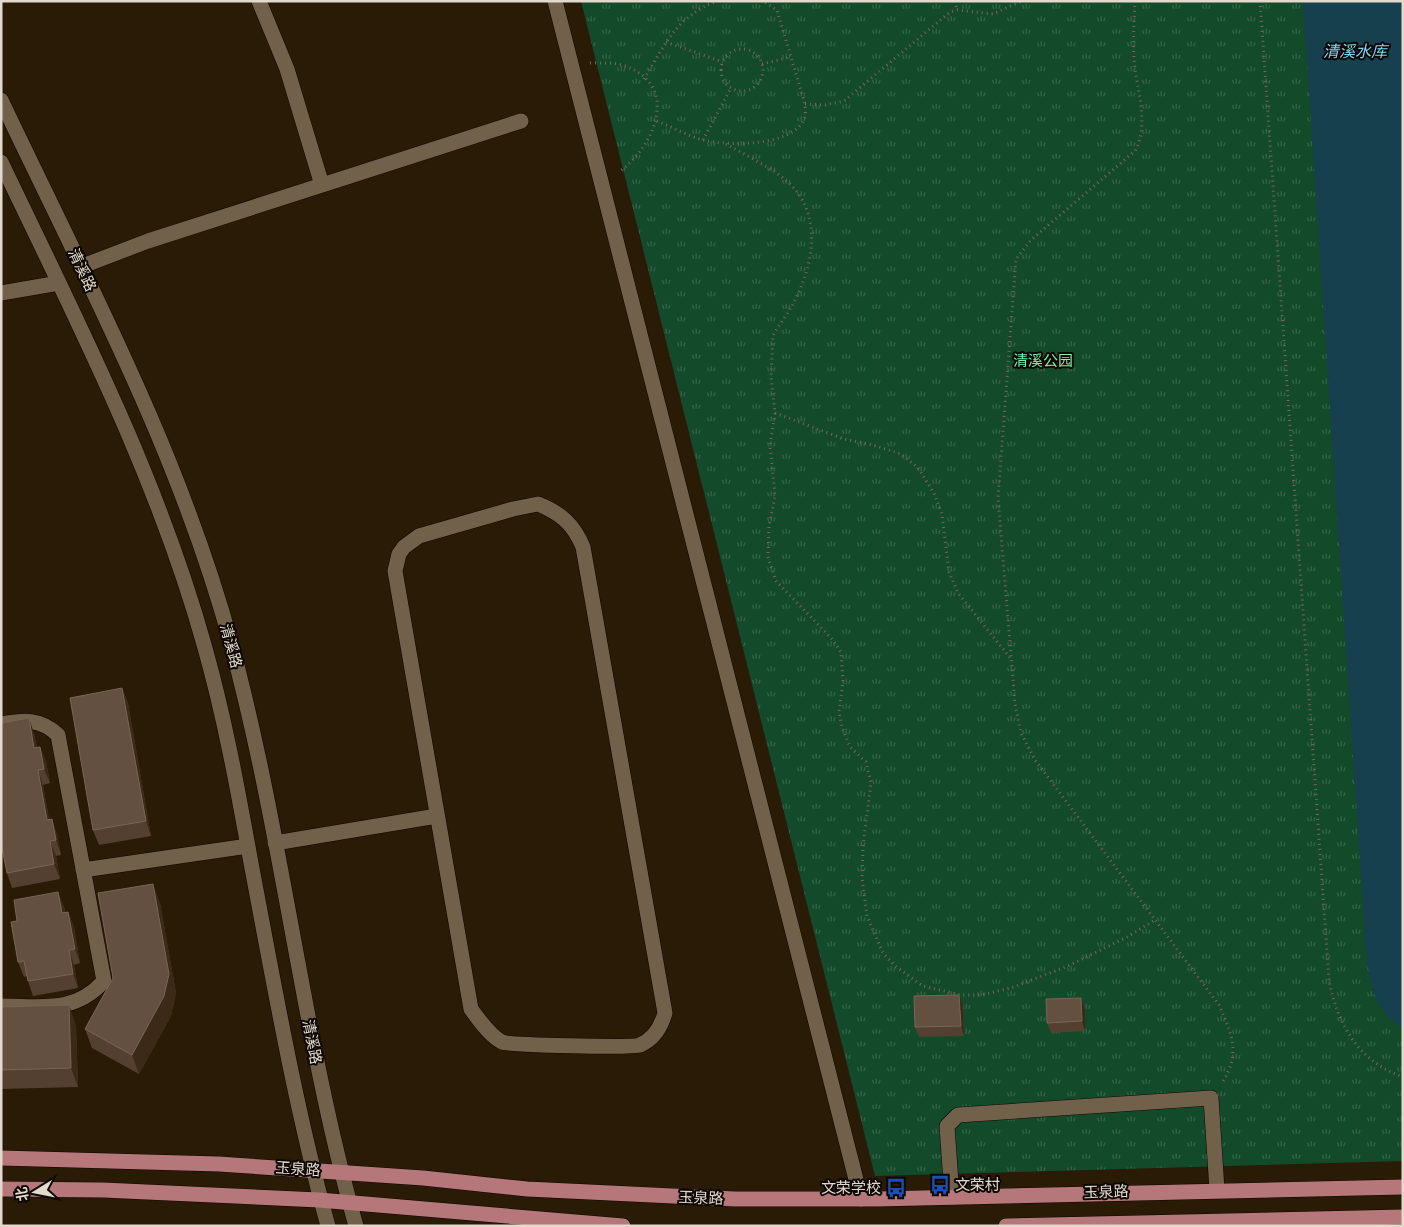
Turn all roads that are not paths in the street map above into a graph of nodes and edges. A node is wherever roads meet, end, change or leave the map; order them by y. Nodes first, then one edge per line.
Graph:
1 (259, 1) edge
2 (555, 1) edge
3 (1, 100) edge
4 (521, 121) dead end
5 (1, 162) edge
6 (322, 185) junction
7 (80, 267) junction
8 (59, 283) junction
9 (1, 293) edge
10 (1, 724) edge
11 (437, 816) junction
12 (275, 843) junction
13 (248, 846) junction
14 (83, 870) junction
15 (1, 1006) edge
16 (1, 1158) edge
17 (313, 1170) junction
18 (341, 1172) junction
19 (1403, 1187) edge
20 (1, 1189) edge
21 (1217, 1190) junction
22 (952, 1197) junction
23 (861, 1199) junction
24 (321, 1201) junction
25 (349, 1203) junction
26 (1403, 1217) edge
27 (328, 1226) edge
28 (356, 1226) edge
29 (623, 1226) edge
30 (1006, 1226) edge

1 - 6 street
2 - 23 street
3 - 7 street, 清溪路
4 - 6 street
5 - 8 street, 清溪路
6 - 7 street
7 - 12 street, 清溪路
8 - 9 street
8 - 13 street, 清溪路
10 - 14 street
11 - 11 street
11 - 12 street
12 - 18 street, 清溪路
13 - 14 street
13 - 17 street, 清溪路
14 - 15 street
16 - 17 main road, 玉泉路
17 - 18 main road, 玉泉路
17 - 24 street, 清溪路
18 - 23 main road, 玉泉路
18 - 25 street, 清溪路
19 - 21 main road, 玉泉路
20 - 24 main road, 玉泉路
21 - 22 main road, 玉泉路
21 - 22 street
22 - 23 main road, 玉泉路
24 - 25 main road, 玉泉路
24 - 27 street, 清溪路
25 - 28 street, 清溪路
25 - 29 main road, 玉泉路
26 - 30 main road, 玉泉路

